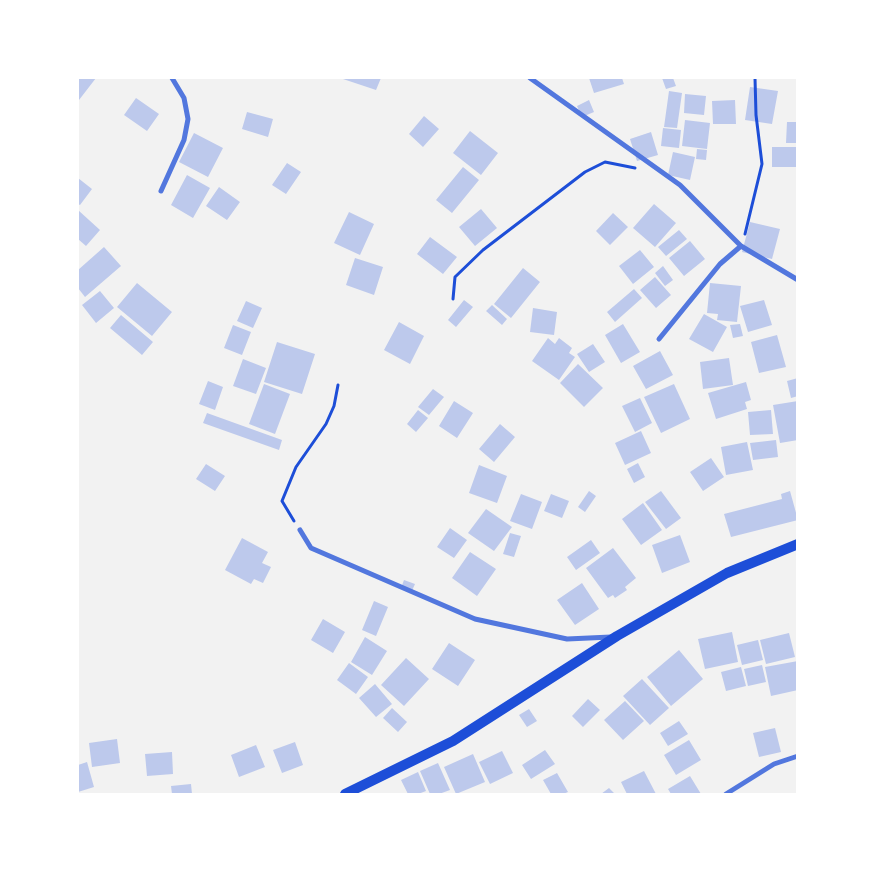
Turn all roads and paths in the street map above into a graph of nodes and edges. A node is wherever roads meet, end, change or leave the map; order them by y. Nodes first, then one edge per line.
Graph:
1 (172, 78) edge
2 (530, 78) edge
3 (754, 78) edge
4 (644, 172) dead end
5 (161, 191) dead end
6 (741, 246) junction
7 (798, 280) edge
8 (453, 299) dead end
9 (658, 339) dead end
10 (338, 385) dead end
11 (300, 530) joint
12 (798, 544) edge
13 (617, 636) junction
14 (798, 756) edge
15 (345, 794) edge
16 (726, 794) edge

1 - 5 street
2 - 6 street
3 - 6 path
4 - 8 path
6 - 7 street
6 - 9 street
10 - 11 path
11 - 13 street
12 - 13 main road
13 - 15 main road
14 - 16 street

